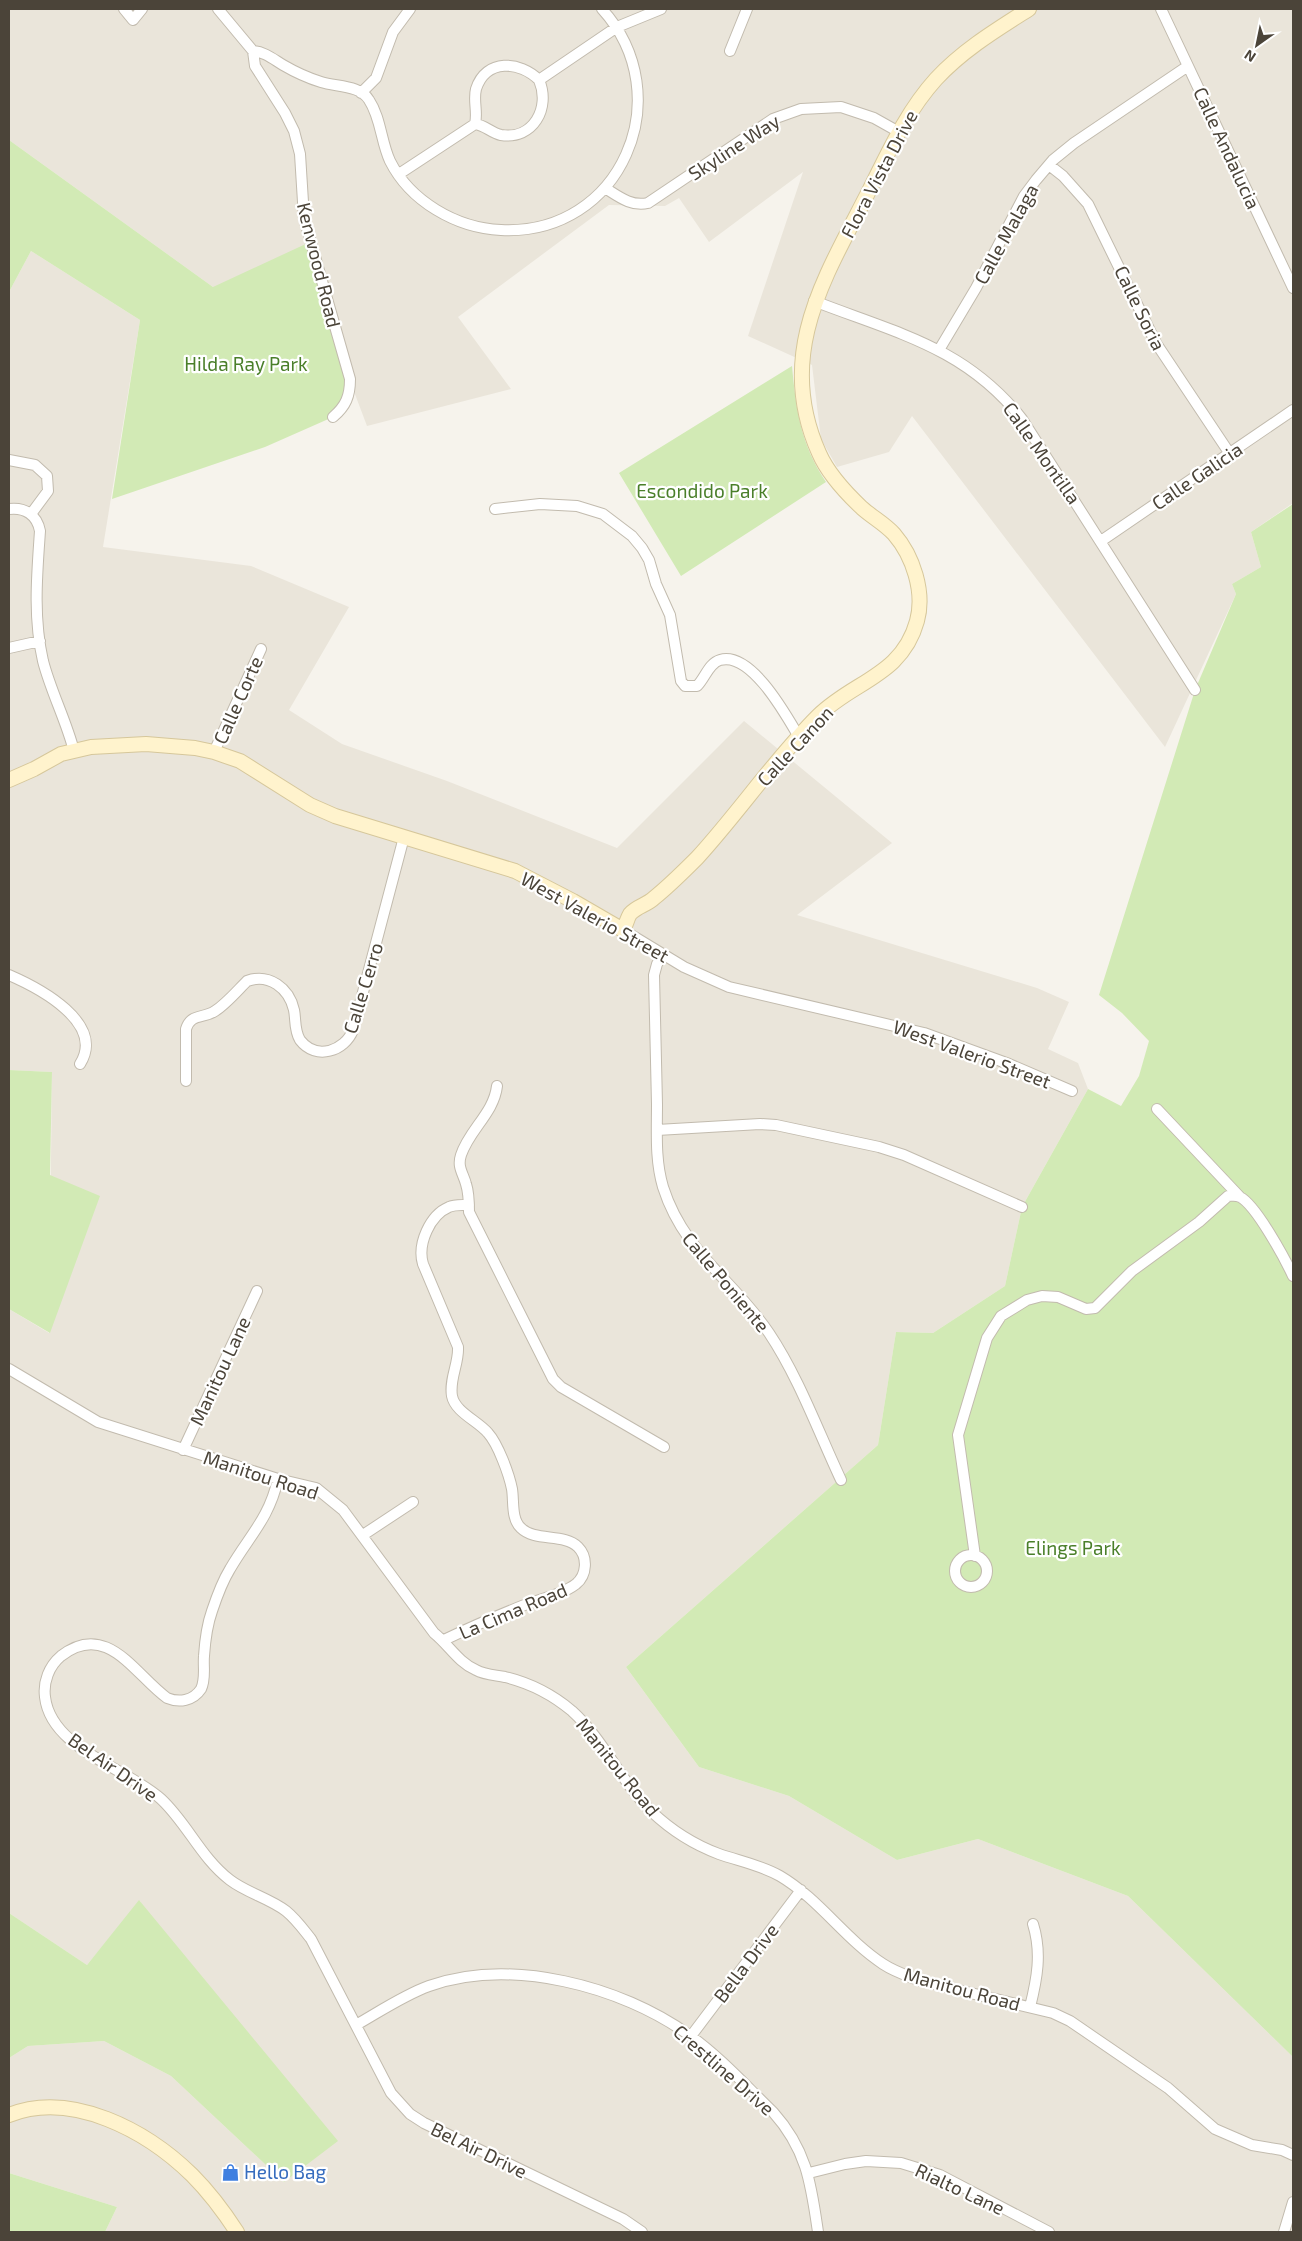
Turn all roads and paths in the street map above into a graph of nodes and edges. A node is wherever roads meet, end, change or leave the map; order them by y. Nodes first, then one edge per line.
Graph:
1 (124, 9) edge
2 (142, 9) edge
3 (218, 9) edge
4 (410, 9) edge
5 (602, 9) edge
6 (661, 9) edge
7 (747, 9) edge
8 (1029, 9) edge
9 (1161, 9) edge
10 (617, 27) junction
11 (253, 51) junction
12 (730, 51) dead end
13 (1188, 66) junction
14 (539, 80) junction
15 (361, 93) junction
16 (475, 124) junction
17 (899, 132) junction
18 (1049, 165) junction
19 (399, 174) junction
20 (605, 188) junction
21 (1293, 288) edge
22 (814, 301) junction
23 (939, 350) junction
24 (802, 385) joint
25 (1293, 410) edge
26 (332, 417) dead end
27 (1230, 454) junction
28 (9, 460) edge
29 (9, 509) edge
30 (495, 509) dead end
31 (31, 514) junction
32 (1101, 541) junction
33 (40, 640) junction
34 (9, 648) edge
35 (261, 649) dead end
36 (1195, 690) dead end
37 (799, 737) junction
38 (74, 751) junction
39 (214, 752) junction
40 (9, 780) edge
41 (404, 838) junction
42 (624, 928) junction
43 (663, 955) junction
44 (9, 975) edge
45 (80, 1064) dead end
46 (186, 1080) dead end
47 (497, 1086) dead end
48 (1072, 1091) dead end
49 (1157, 1109) dead end
50 (657, 1130) junction
51 (1240, 1197) junction
52 (469, 1205) junction
53 (1022, 1208) dead end
54 (1293, 1276) edge
55 (257, 1291) dead end
56 (9, 1368) edge
57 (664, 1447) dead end
58 (183, 1450) junction
59 (278, 1479) junction
60 (841, 1480) dead end
61 (413, 1502) dead end
62 (363, 1535) junction
63 (976, 1556) dead end
64 (444, 1640) junction
65 (801, 1890) junction
66 (1033, 1924) dead end
67 (1030, 2007) junction
68 (356, 2025) junction
69 (691, 2036) junction
70 (9, 2115) edge
71 (1293, 2155) edge
72 (809, 2174) junction
73 (1293, 2202) edge
74 (237, 2232) edge
75 (642, 2232) edge
76 (818, 2232) edge
77 (1049, 2232) edge
78 (1284, 2232) edge

1 - 2 street
3 - 11 street, Kenwood Road
4 - 15 street
5 - 10 street
6 - 10 street
7 - 12 street
8 - 17 street, Flora Vista Drive
9 - 13 street, Calle Andalucia
10 - 14 street
10 - 20 street
11 - 15 street
11 - 26 street, Kenwood Road
13 - 18 street, Calle Malaga
13 - 21 street, Calle Andalucia
14 - 16 street
14 - 16 street
15 - 19 street
16 - 19 street
17 - 20 street, Skyline Way
17 - 22 street, Flora Vista Drive
18 - 23 street, Calle Malaga
18 - 27 street, Calle Soria
19 - 20 street
22 - 23 street, Calle Montilla
22 - 24 street, Flora Vista Drive
23 - 32 street, Calle Montilla
24 - 37 street, Calle Canon
25 - 27 street, Calle Galicia
27 - 32 street, Calle Galicia
28 - 31 street
29 - 31 street
30 - 37 street
31 - 33 street
32 - 36 street, Calle Montilla
33 - 34 street
33 - 38 street
35 - 39 street, Calle Corte
37 - 42 street, Calle Canon
38 - 39 street, West Valerio Street
38 - 40 street, West Valerio Street
39 - 41 street, West Valerio Street
41 - 42 street, West Valerio Street
41 - 46 street, Calle Cerro
42 - 43 street, West Valerio Street
43 - 48 street, West Valerio Street
43 - 50 street, Calle Poniente
44 - 45 street
47 - 52 street
49 - 51 street
50 - 53 street
50 - 60 street, Calle Poniente
51 - 54 street
51 - 63 street
52 - 57 street
52 - 64 street, La Cima Road
55 - 58 street, Manitou Lane
56 - 58 street, Manitou Road
58 - 59 street, Manitou Road
59 - 62 street, Manitou Road
59 - 68 street, Bel Air Drive
61 - 62 street
62 - 64 street, Manitou Road
64 - 65 street, Manitou Road
65 - 67 street, Manitou Road
65 - 69 street, Bella Drive
66 - 67 street
67 - 71 street, Manitou Road
68 - 69 street, Crestline Drive
68 - 75 street, Bel Air Drive
69 - 72 street, Crestline Drive
70 - 74 street
72 - 76 street, Crestline Drive
72 - 77 street, Rialto Lane
73 - 78 street

